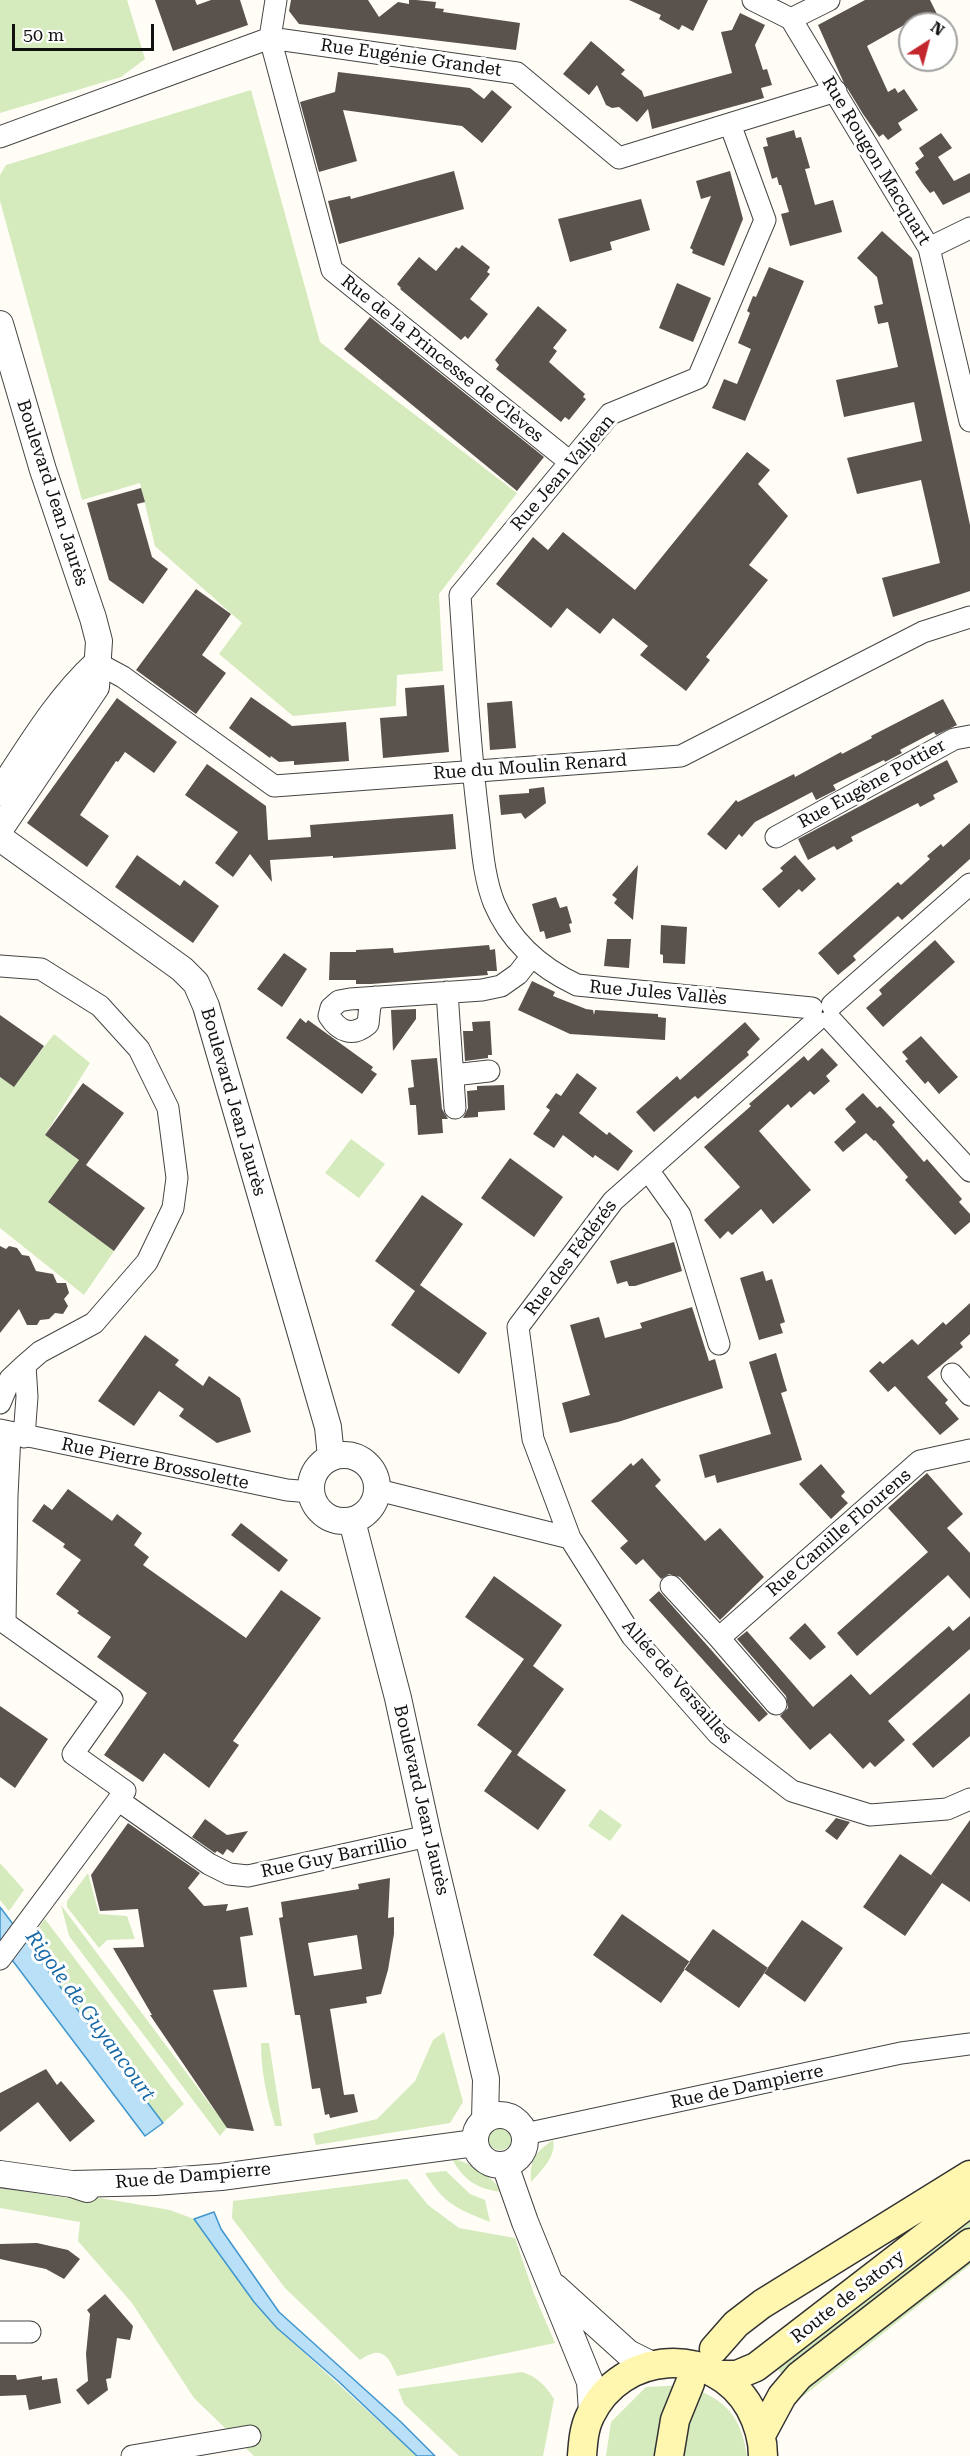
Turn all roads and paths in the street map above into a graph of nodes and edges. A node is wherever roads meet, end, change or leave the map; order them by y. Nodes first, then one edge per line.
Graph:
1 (276, 0) edge
2 (753, 0) edge
3 (829, 0) edge
4 (791, 19) junction
5 (270, 38) junction
6 (836, 91) junction
7 (729, 124) junction
8 (0, 137) edge
9 (970, 228) edge
10 (930, 248) junction
11 (0, 324) edge
12 (970, 421) edge
13 (570, 462) junction
14 (970, 617) edge
15 (97, 663) junction
16 (970, 736) edge
17 (473, 771) junction
18 (0, 792) edge
19 (0, 829) edge
20 (777, 837) dead end
21 (0, 838) edge
22 (970, 884) edge
23 (532, 956) junction
24 (0, 966) edge
25 (447, 992) junction
26 (376, 997) dead end
27 (823, 1013) junction
28 (489, 1071) dead end
29 (453, 1075) junction
30 (455, 1108) dead end
31 (648, 1170) junction
32 (970, 1171) edge
33 (719, 1344) dead end
34 (25, 1365) junction
35 (951, 1374) dead end
36 (970, 1395) edge
37 (0, 1403) edge
38 (11, 1434) edge
39 (970, 1450) edge
40 (331, 1457) junction
41 (378, 1490) junction
42 (311, 1492) junction
43 (352, 1521) junction
44 (570, 1538) junction
45 (671, 1586) dead end
46 (719, 1638) junction
47 (776, 1704) dead end
48 (970, 1799) edge
49 (118, 1800) junction
50 (428, 1836) junction
51 (0, 1959) edge
52 (970, 2044) edge
53 (506, 2123) junction
54 (475, 2143) junction
55 (505, 2165) junction
56 (0, 2174) edge
57 (970, 2175) edge
58 (970, 2202) edge
59 (970, 2243) edge
60 (549, 2282) junction
61 (0, 2332) edge
62 (30, 2332) dead end
63 (716, 2362) junction
64 (652, 2365) junction
65 (690, 2383) dead end
66 (592, 2412) junction
67 (250, 2436) dead end
68 (762, 2446) edge
69 (132, 2456) edge
70 (582, 2456) edge
71 (669, 2456) edge

1 - 5 street
2 - 4 street
3 - 4 street
4 - 6 street, Rue Rougon Macquart
5 - 7 street, Rue Eugénie Grandet
5 - 8 street
5 - 13 street, Rue de la Princesse de Clèves
6 - 7 street, Rue Eugénie Grandet
6 - 10 street, Rue Rougon Macquart
7 - 13 street, Rue Jean Valjean
9 - 10 street
10 - 12 street, Rue Rougon Macquart
11 - 15 street, Boulevard Jean Jaurès
13 - 17 street, Rue Jean Valjean
14 - 17 street, Rue du Moulin Renard
15 - 17 street, Rue du Moulin Renard
15 - 18 street
15 - 19 street, Boulevard Jean Jaurès
16 - 20 street, Rue Eugène Pottier
17 - 23 street, Rue Jules Vallès
21 - 40 street, Boulevard Jean Jaurès
22 - 27 street, Rue des Fédérés
23 - 25 street
23 - 27 street, Rue Jules Vallès
24 - 34 street
25 - 26 street
25 - 29 street
27 - 31 street, Rue des Fédérés
27 - 32 street
28 - 29 street
29 - 30 street
31 - 33 street
31 - 44 street, Rue des Fédérés
34 - 37 street
34 - 38 street
35 - 36 street
38 - 42 street, Rue Pierre Brossolette
38 - 49 street
39 - 46 street, Rue Camille Flourens
40 - 41 street
40 - 42 street
41 - 43 street
41 - 44 street
42 - 43 street
43 - 50 street, Boulevard Jean Jaurès
44 - 48 street, Allée de Versailles
45 - 46 street
46 - 47 street
49 - 50 street, Rue Guy Barrillio
49 - 51 street
50 - 53 street, Boulevard Jean Jaurès
52 - 53 street, Rue de Dampierre
53 - 54 street
53 - 55 street
54 - 55 street
54 - 56 street, Rue de Dampierre
55 - 60 street
57 - 63 main road
58 - 63 main road, Route de Satory
59 - 68 main road, Route de Satory
60 - 64 street
60 - 66 street
61 - 62 street
63 - 64 main road
63 - 68 main road
64 - 66 main road
65 - 71 main road
66 - 70 main road
67 - 69 street

